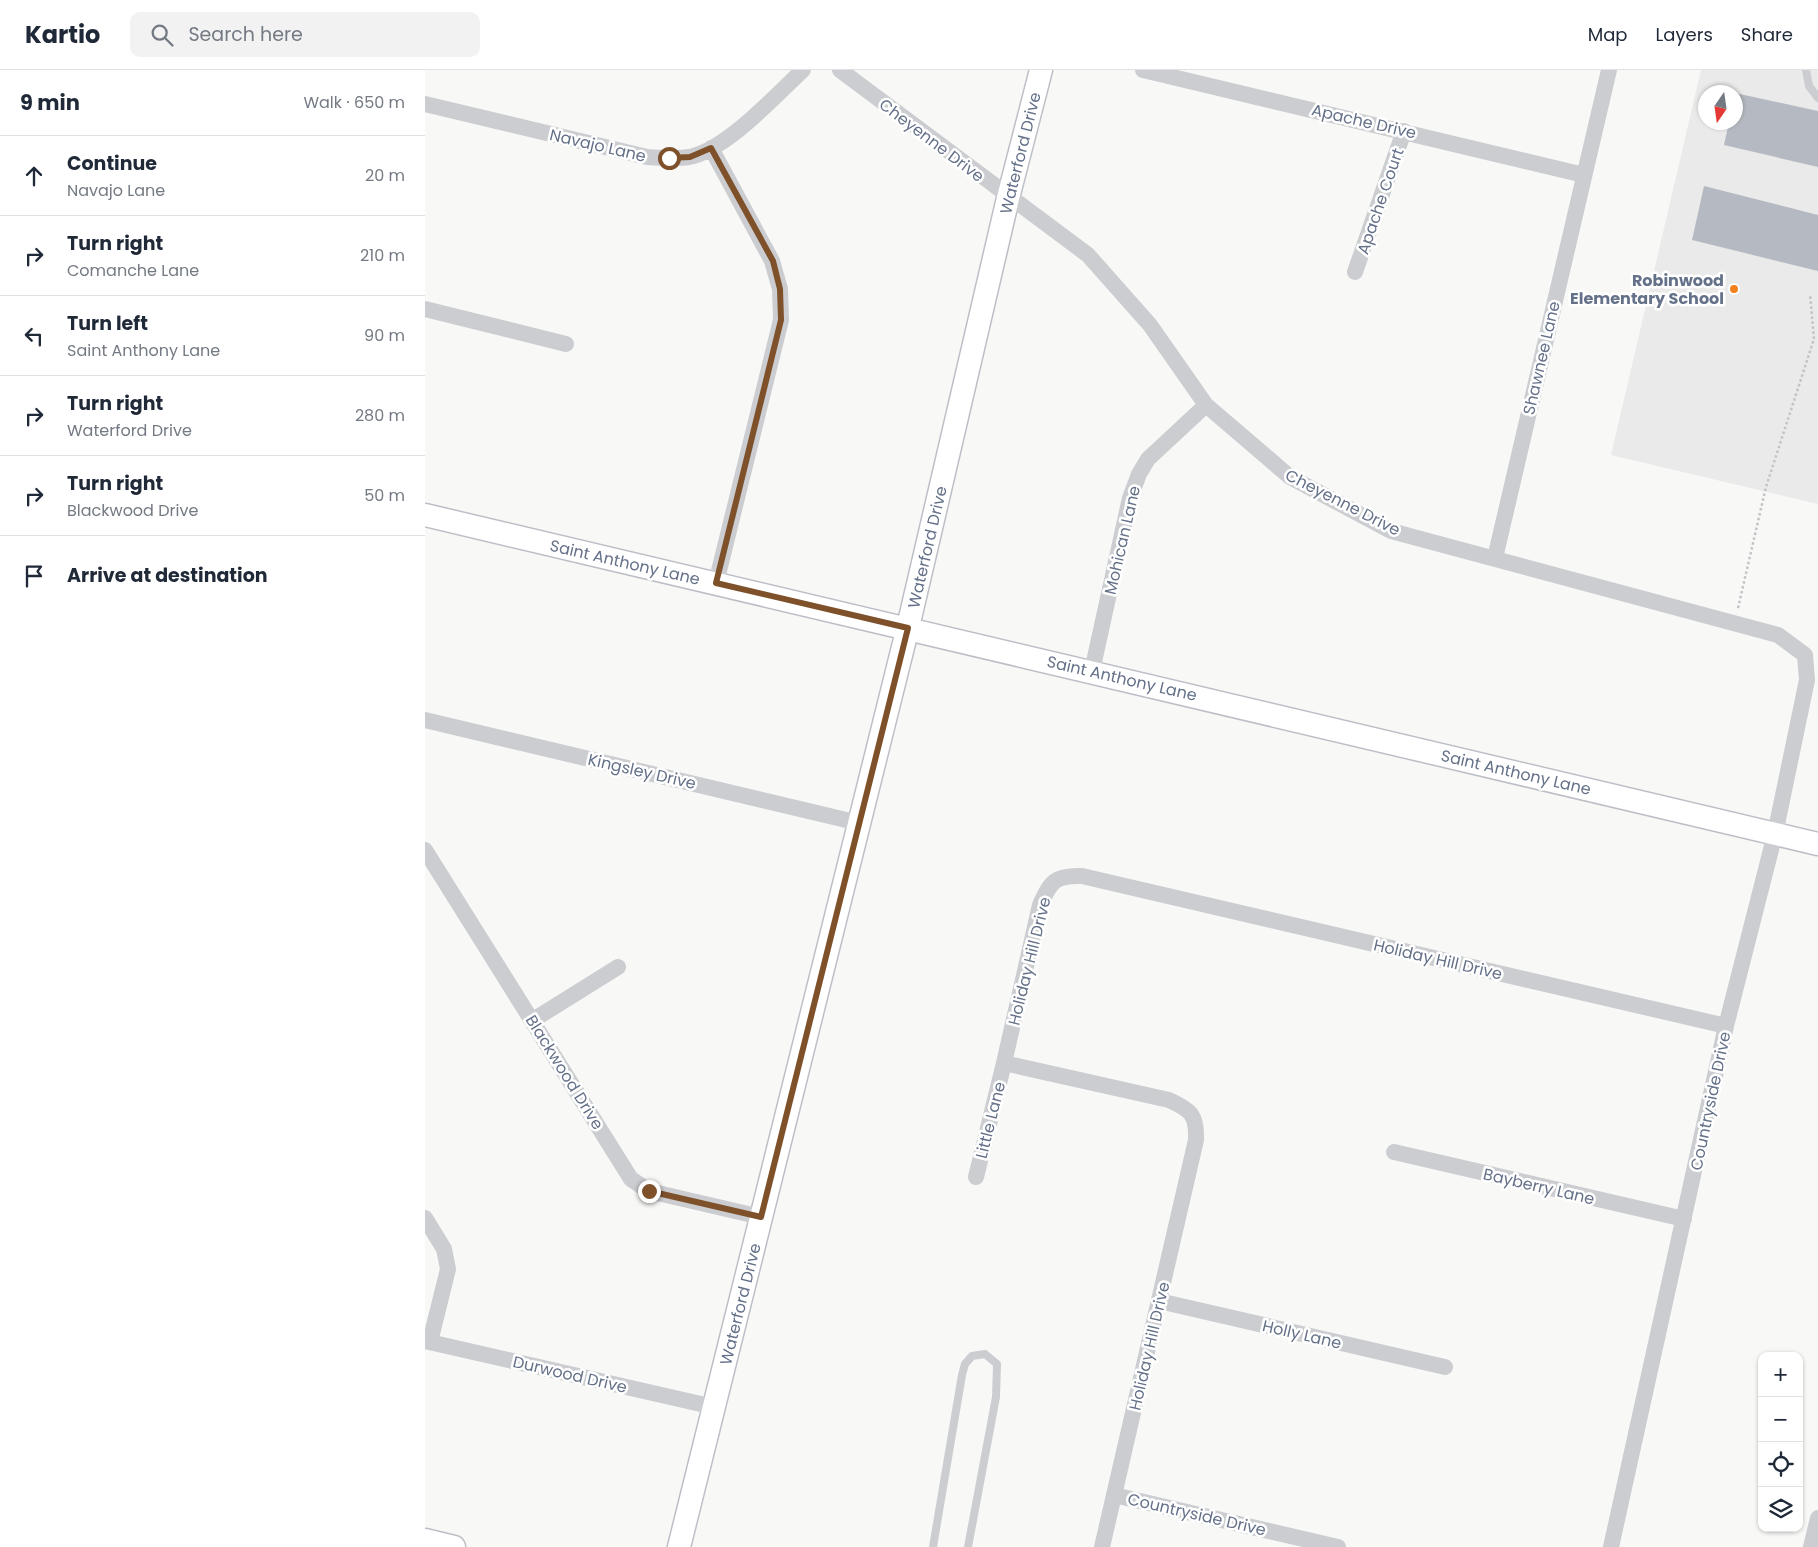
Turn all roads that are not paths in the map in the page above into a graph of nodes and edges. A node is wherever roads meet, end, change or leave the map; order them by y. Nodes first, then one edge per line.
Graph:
1 (803, 70) edge
2 (840, 70) edge
3 (1041, 70) edge
4 (1143, 70) edge
5 (1609, 70) edge
6 (1806, 70) edge
7 (1818, 98) edge
8 (425, 104) edge
9 (1404, 130) junction
10 (711, 148) junction
11 (1584, 175) junction
12 (1009, 198) junction
13 (1355, 272) dead end
14 (425, 309) edge
15 (566, 344) dead end
16 (1206, 405) junction
17 (425, 515) edge
18 (1495, 558) junction
19 (716, 583) junction
20 (908, 628) junction
21 (1805, 655) joint
22 (1092, 671) junction
23 (425, 720) edge
24 (859, 822) junction
25 (1775, 834) junction
26 (1818, 844) edge
27 (425, 850) edge
28 (618, 967) dead end
29 (533, 1020) junction
30 (1726, 1026) junction
31 (1004, 1063) junction
32 (1394, 1152) dead end
33 (976, 1178) dead end
34 (761, 1217) junction
35 (425, 1218) edge
36 (1684, 1219) junction
37 (1159, 1301) junction
38 (428, 1341) edge
39 (1445, 1366) dead end
40 (714, 1407) junction
41 (1114, 1495) junction
42 (1818, 1518) edge
43 (425, 1543) edge
44 (454, 1547) edge
45 (679, 1547) edge
46 (933, 1547) edge
47 (969, 1547) edge
48 (1102, 1547) edge
49 (1338, 1547) edge
50 (1611, 1547) edge
51 (1811, 1547) edge

1 - 10 street, Navajo Lane
2 - 12 street, Cheyenne Drive
3 - 12 street, Waterford Drive
4 - 9 street, Apache Drive
5 - 11 street, Shawnee Lane
6 - 7 lane
8 - 10 street, Navajo Lane
9 - 11 street, Apache Drive
9 - 13 street, Apache Court
10 - 19 street
11 - 18 street, Shawnee Lane
12 - 16 street, Cheyenne Drive
12 - 20 street, Waterford Drive
14 - 15 street
16 - 18 street, Cheyenne Drive
16 - 22 street, Mohican Lane
17 - 19 street, Saint Anthony Lane
18 - 21 street, Cheyenne Drive
19 - 20 street, Saint Anthony Lane
20 - 22 street, Saint Anthony Lane
20 - 24 street, Waterford Drive
21 - 25 street, Countryside Drive
22 - 25 street, Saint Anthony Lane
23 - 24 street, Kingsley Drive
24 - 34 street, Waterford Drive
25 - 26 street, Saint Anthony Lane
25 - 30 street, Countryside Drive
27 - 29 street, Blackwood Drive
28 - 29 street
29 - 34 street, Blackwood Drive
30 - 31 street, Holiday Hill Drive
30 - 36 street, Countryside Drive
31 - 33 street, Little Lane
31 - 37 street, Holiday Hill Drive
32 - 36 street, Bayberry Lane
34 - 40 street, Waterford Drive
35 - 38 street
36 - 50 street, Countryside Drive
37 - 39 street, Holly Lane
37 - 41 street, Holiday Hill Drive
38 - 40 street, Durwood Drive
40 - 45 street, Waterford Drive
41 - 48 street, Holiday Hill Drive
41 - 49 street, Countryside Drive
42 - 51 street
43 - 44 street
46 - 47 lane

